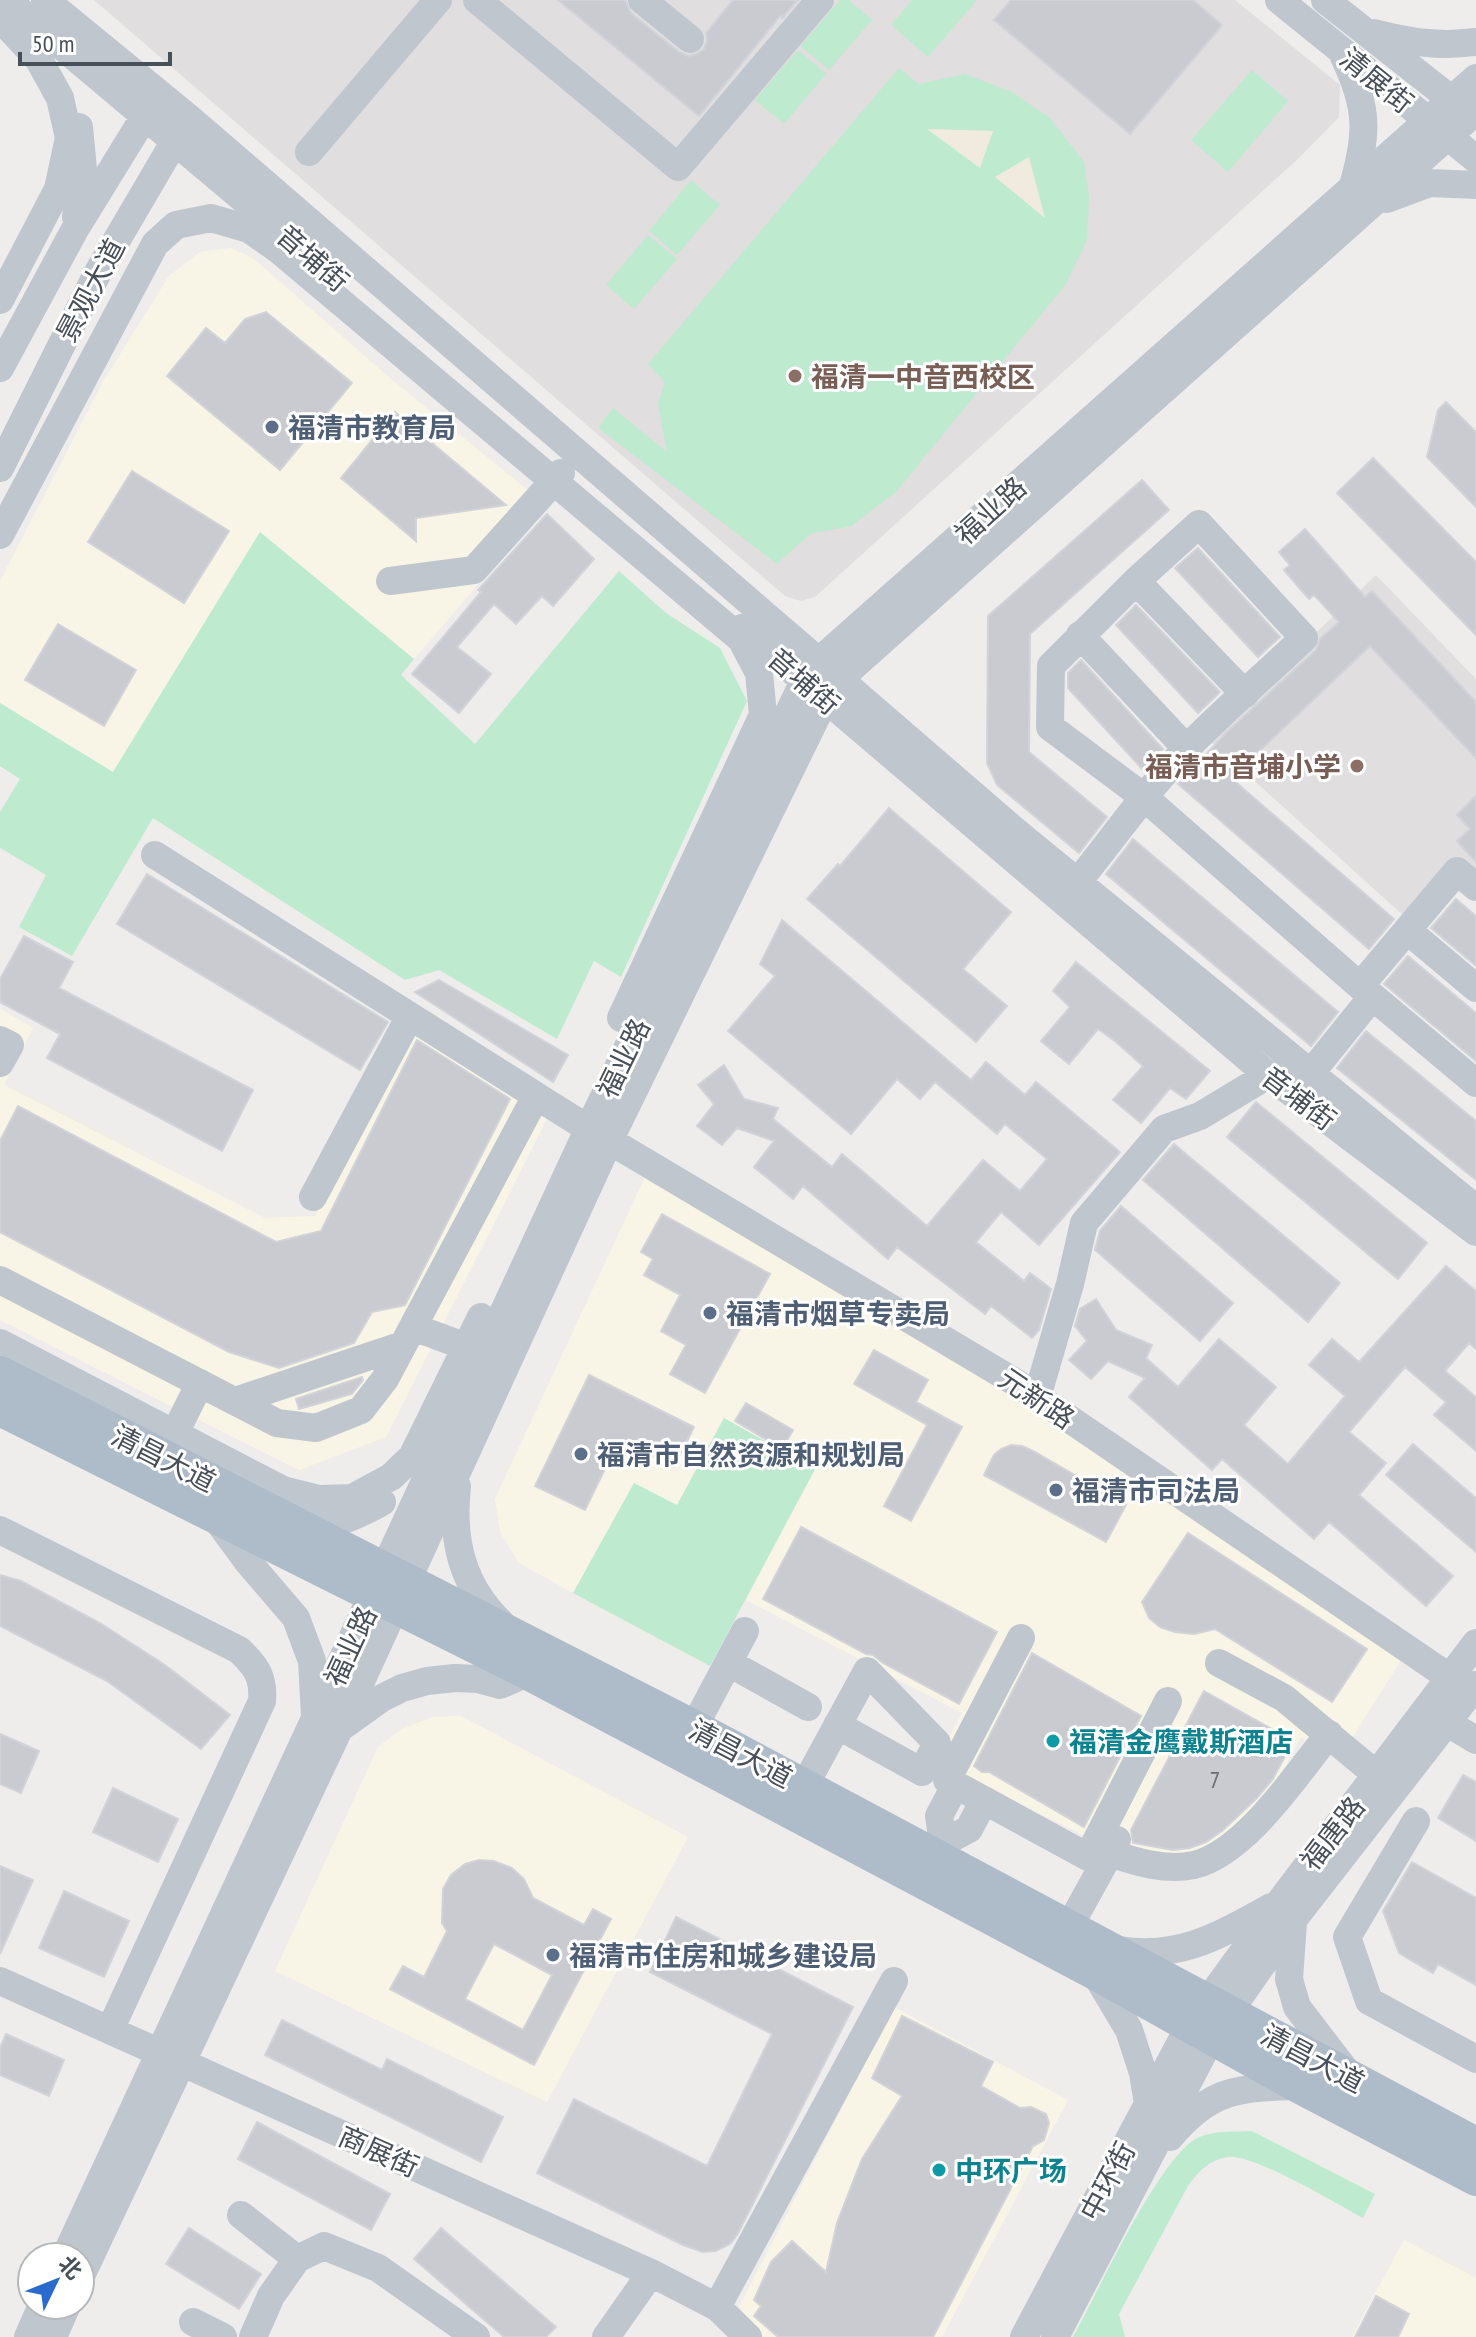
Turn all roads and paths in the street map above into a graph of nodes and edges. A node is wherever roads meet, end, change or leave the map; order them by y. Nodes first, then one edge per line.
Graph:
1 (45, 0) edge
2 (438, 0) edge
3 (477, 0) edge
4 (642, 0) edge
5 (820, 0) edge
6 (1279, 0) edge
7 (1325, 0) edge
8 (5, 7) edge
9 (1362, 30) junction
10 (690, 39) dead end
11 (1476, 42) edge
12 (1342, 52) junction
13 (1476, 78) edge
14 (152, 104) junction
15 (1469, 111) edge
16 (1438, 128) junction
17 (182, 129) junction
18 (309, 152) dead end
19 (1476, 159) edge
20 (1476, 185) edge
21 (1362, 197) junction
22 (271, 221) junction
23 (74, 231) junction
24 (98, 272) junction
25 (0, 300) edge
26 (0, 368) edge
27 (0, 468) edge
28 (557, 477) junction
29 (0, 535) edge
30 (390, 581) dead end
31 (1136, 581) junction
32 (1080, 635) junction
33 (821, 680) junction
34 (1245, 694) junction
35 (1187, 749) junction
36 (1145, 798) junction
37 (155, 855) dead end
38 (1077, 883) junction
39 (1476, 887) edge
40 (1407, 930) junction
41 (1476, 988) edge
42 (1366, 992) junction
43 (410, 1016) junction
44 (0, 1040) edge
45 (0, 1063) edge
46 (1310, 1074) junction
47 (1268, 1075) junction
48 (1476, 1083) edge
49 (536, 1096) junction
50 (591, 1129) junction
51 (313, 1197) dead end
52 (1476, 1208) edge
53 (1476, 1232) edge
54 (0, 1280) edge
55 (408, 1336) junction
56 (0, 1343) edge
57 (476, 1350) junction
58 (0, 1373) edge
59 (200, 1383) junction
60 (1037, 1397) junction
61 (235, 1401) junction
62 (0, 1409) edge
63 (169, 1446) junction
64 (449, 1461) junction
65 (270, 1512) junction
66 (214, 1517) junction
67 (0, 1530) edge
68 (390, 1589) junction
69 (745, 1631) dead end
70 (516, 1638) junction
71 (1021, 1638) dead end
72 (1476, 1643) edge
73 (729, 1663) junction
74 (1219, 1663) dead end
75 (528, 1673) junction
76 (1466, 1685) edge
77 (1168, 1701) dead end
78 (808, 1707) dead end
79 (1446, 1722) junction
80 (327, 1725) junction
81 (837, 1725) dead end
82 (694, 1727) junction
83 (1329, 1734) junction
84 (1476, 1740) edge
85 (812, 1772) dead end
86 (1377, 1775) junction
87 (956, 1784) junction
88 (984, 1800) junction
89 (1416, 1821) dead end
90 (939, 1850) junction
91 (1286, 1911) junction
92 (1069, 1927) junction
93 (1102, 1961) junction
94 (0, 1981) edge
95 (894, 1981) dead end
96 (1210, 2019) junction
97 (110, 2030) junction
98 (171, 2057) junction
99 (1476, 2059) edge
100 (1355, 2081) junction
101 (1298, 2086) junction
102 (1148, 2104) junction
103 (1476, 2144) edge
104 (1143, 2168) junction
105 (1476, 2179) edge
106 (241, 2215) dead end
107 (73, 2241) edge
108 (95, 2241) edge
109 (297, 2259) junction
110 (651, 2273) junction
111 (717, 2307) junction
112 (193, 2322) dead end
113 (223, 2337) edge
114 (253, 2337) edge
115 (476, 2337) edge
116 (606, 2337) edge
117 (748, 2337) edge
118 (1024, 2337) edge
119 (1055, 2337) edge

1 - 14 street
2 - 18 street
3 - 5 street
4 - 10 street
6 - 12 street, 清展街
7 - 9 street, 清展街
8 - 14 street
8 - 23 street
8 - 25 street
9 - 11 street
9 - 15 street, 清展街
12 - 16 street, 清展街
12 - 21 street
13 - 15 street, 福业路
14 - 17 street, 音埔街
14 - 23 street, 景观大道
15 - 16 street, 福业路
16 - 19 street, 清展街
16 - 21 street, 福业路
17 - 22 street, 音埔街
17 - 24 street, 景观大道
17 - 33 street, 音埔街
20 - 21 street
21 - 33 street, 福业路
22 - 24 street
22 - 28 street, 音埔街
23 - 26 street, 景观大道
24 - 27 street, 景观大道
28 - 29 street
28 - 30 street
28 - 33 street, 音埔街
28 - 50 street
31 - 32 street
31 - 34 street
31 - 34 street
32 - 35 street
32 - 36 street
33 - 38 street, 音埔街
33 - 47 street, 音埔街
33 - 50 street, 福业路
34 - 35 street
35 - 36 street
36 - 38 street
36 - 42 street
37 - 43 street, 元新路
38 - 46 street, 音埔街
39 - 40 street
40 - 41 street
40 - 42 street
42 - 46 street
42 - 48 street
43 - 49 street, 元新路
43 - 51 street
44 - 45 street
46 - 52 street, 音埔街
47 - 53 street, 音埔街
47 - 60 street
49 - 50 street, 元新路
49 - 55 street
50 - 57 street, 福业路
50 - 60 street, 元新路
50 - 64 street, 福业路
54 - 59 street
55 - 57 street
55 - 61 street
55 - 61 street
56 - 63 street
57 - 63 street
57 - 64 street, 福业路
58 - 63 main road, 清昌大道
59 - 61 street
59 - 63 street
60 - 76 street, 元新路
62 - 66 main road, 清昌大道
63 - 65 main road, 清昌大道
64 - 65 street
64 - 68 street, 福业路
64 - 70 street
65 - 68 main road, 清昌大道
66 - 68 main road, 清昌大道
66 - 80 street
67 - 97 street
68 - 70 main road, 清昌大道
68 - 75 main road, 清昌大道
68 - 80 street, 福业路
69 - 73 street
70 - 82 main road, 清昌大道
71 - 87 street
72 - 76 street, 福唐路
73 - 78 street
73 - 82 street
74 - 83 street
75 - 80 street
75 - 93 main road, 清昌大道
76 - 79 street, 福唐路
76 - 86 street, 福唐路
77 - 88 street
79 - 84 street
79 - 91 street, 福唐路
80 - 98 street, 福业路
81 - 85 street
82 - 90 main road, 清昌大道
83 - 86 street
83 - 92 street
86 - 91 street, 福唐路
87 - 88 street
87 - 90 street
88 - 90 street
89 - 99 street
90 - 92 main road, 清昌大道
91 - 93 street
91 - 96 street, 福唐路
91 - 100 street
92 - 93 main road, 清昌大道
93 - 96 main road, 清昌大道
93 - 102 street
94 - 97 street, 商展街
95 - 111 street
96 - 100 main road, 清昌大道
96 - 101 main road, 清昌大道
96 - 102 street, 中环街
96 - 104 street, 中环街
97 - 98 street, 商展街
98 - 107 street, 福业路
98 - 108 street, 福业路
98 - 110 street, 商展街
100 - 103 main road, 清昌大道
101 - 104 street
101 - 105 main road, 清昌大道
102 - 118 street, 中环街
104 - 119 street, 中环街
106 - 109 street
109 - 114 street
109 - 115 street
110 - 111 street, 商展街
110 - 116 street
111 - 117 street, 商展街
112 - 113 street

